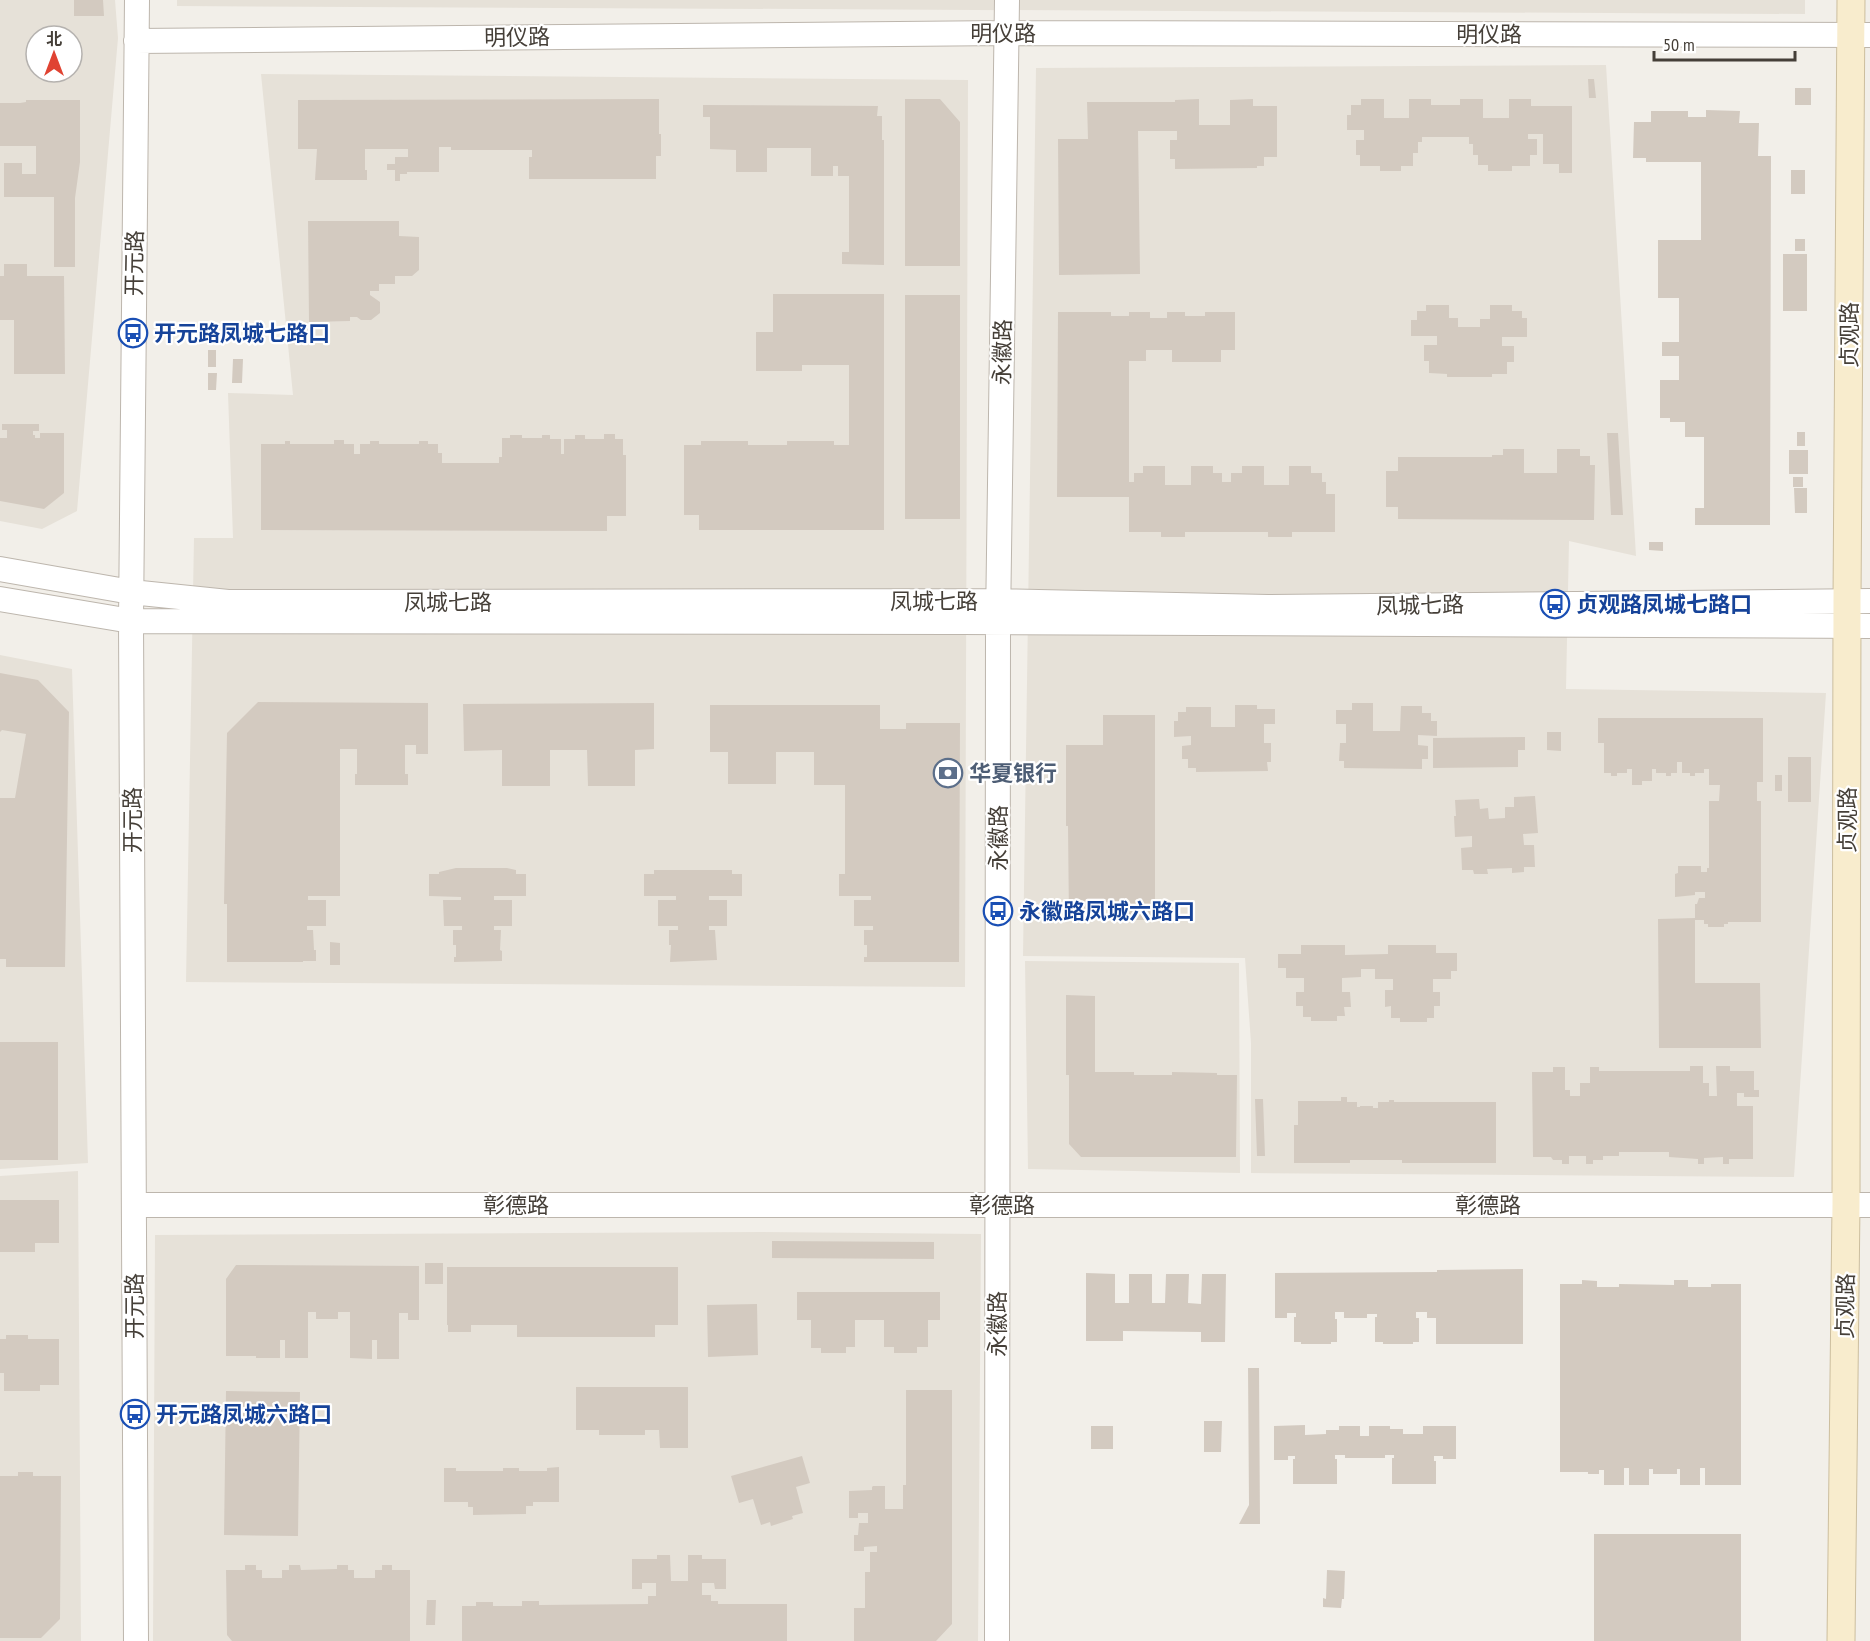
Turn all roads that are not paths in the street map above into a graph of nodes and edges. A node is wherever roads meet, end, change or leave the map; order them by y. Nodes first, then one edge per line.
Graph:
1 (136, 0) edge
2 (1007, 0) edge
3 (1851, 0) edge
4 (1007, 33) junction
5 (1861, 35) edge
6 (136, 41) junction
7 (0, 569) edge
8 (131, 592) junction
9 (0, 599) edge
10 (998, 611) junction
11 (1859, 613) edge
12 (130, 621) junction
13 (134, 1205) junction
14 (997, 1205) junction
15 (1858, 1205) edge
16 (136, 1641) edge
17 (997, 1641) edge
18 (1841, 1641) edge

1 - 6 street, 开元路
2 - 4 street, 永徽路
3 - 5 main road, 贞观路
4 - 5 street, 明仪路
4 - 6 street, 明仪路
4 - 10 street, 永徽路
5 - 11 main road, 贞观路
6 - 8 street, 开元路
7 - 8 street, 凤城七路
8 - 10 street, 凤城七路
8 - 12 street, 开元路
9 - 12 street, 凤城七路
10 - 11 street, 凤城七路
10 - 12 street, 凤城七路
10 - 14 street, 永徽路
11 - 15 main road, 贞观路
12 - 13 street, 开元路
13 - 14 street, 彰德路
13 - 16 street, 开元路
14 - 15 street, 彰德路
14 - 17 street, 永徽路
15 - 18 main road, 贞观路

